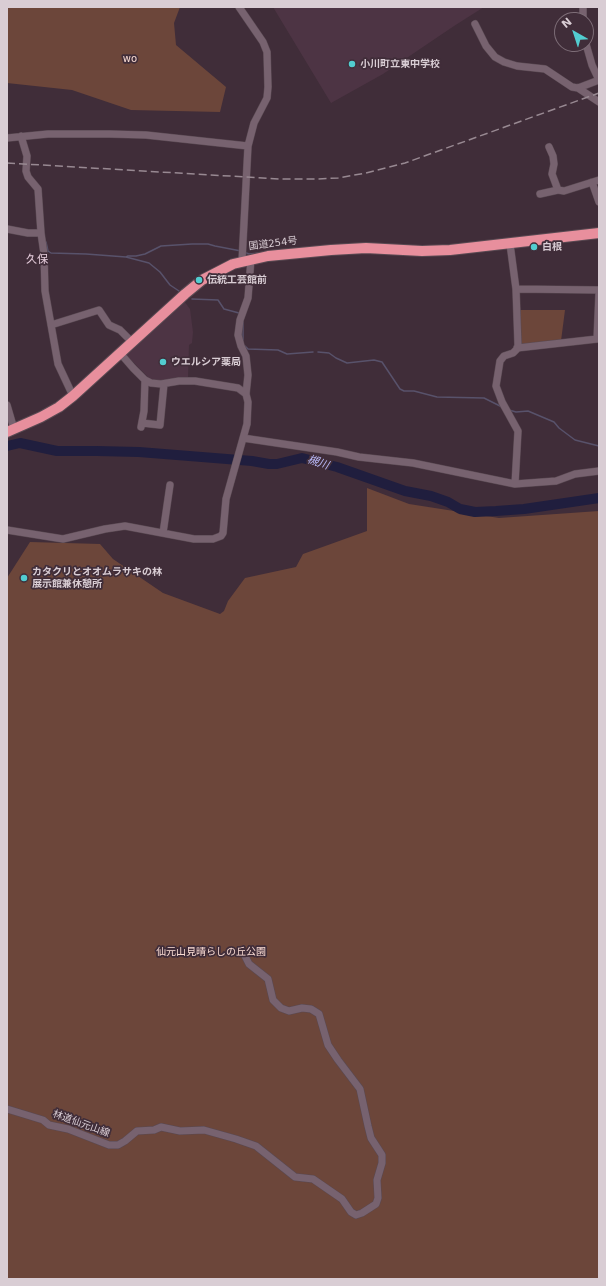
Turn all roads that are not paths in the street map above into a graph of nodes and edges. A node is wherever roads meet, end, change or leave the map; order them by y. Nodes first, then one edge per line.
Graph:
1 (239, 7) edge
2 (475, 24) dead end
3 (589, 52) edge
4 (597, 70) edge
5 (599, 80) edge
6 (578, 88) junction
7 (599, 102) edge
8 (21, 136) junction
9 (7, 138) edge
10 (248, 146) junction
11 (549, 147) dead end
12 (599, 180) edge
13 (592, 182) junction
14 (558, 190) junction
15 (540, 194) dead end
16 (599, 202) edge
17 (7, 230) edge
18 (41, 233) junction
19 (599, 234) edge
20 (510, 244) junction
21 (246, 260) junction
22 (516, 289) junction
23 (599, 290) edge
24 (599, 293) edge
25 (51, 325) junction
26 (132, 342) junction
27 (517, 348) junction
28 (120, 353) junction
29 (144, 380) junction
30 (164, 384) junction
31 (246, 394) junction
32 (73, 396) junction
33 (7, 405) edge
34 (10, 431) edge
35 (242, 442) junction
36 (599, 471) edge
37 (515, 484) junction
38 (170, 485) dead end
39 (7, 530) edge
40 (163, 533) junction
41 (245, 956) dead end
42 (7, 1109) edge

1 - 10 street
2 - 6 street
3 - 4 street
4 - 5 street
5 - 6 street
6 - 7 street
8 - 9 street
8 - 10 street
8 - 18 street
10 - 21 street
11 - 14 street
12 - 13 street
13 - 14 street
13 - 16 street
14 - 15 street
17 - 18 street
18 - 25 street
19 - 20 highway, 国道254号
20 - 21 highway, 国道254号
20 - 22 street
21 - 26 highway, 国道254号
21 - 31 street
22 - 23 street
22 - 27 street
24 - 27 street
25 - 26 street
25 - 32 street
26 - 28 highway, 国道254号
27 - 37 street
28 - 29 street
28 - 32 highway, 国道254号
29 - 30 street
29 - 30 street
30 - 31 street
31 - 35 street
32 - 34 highway, 国道254号
33 - 34 street
35 - 37 street
35 - 40 street
36 - 37 street
38 - 40 street
39 - 40 street
41 - 42 street, 林道仙元山線

